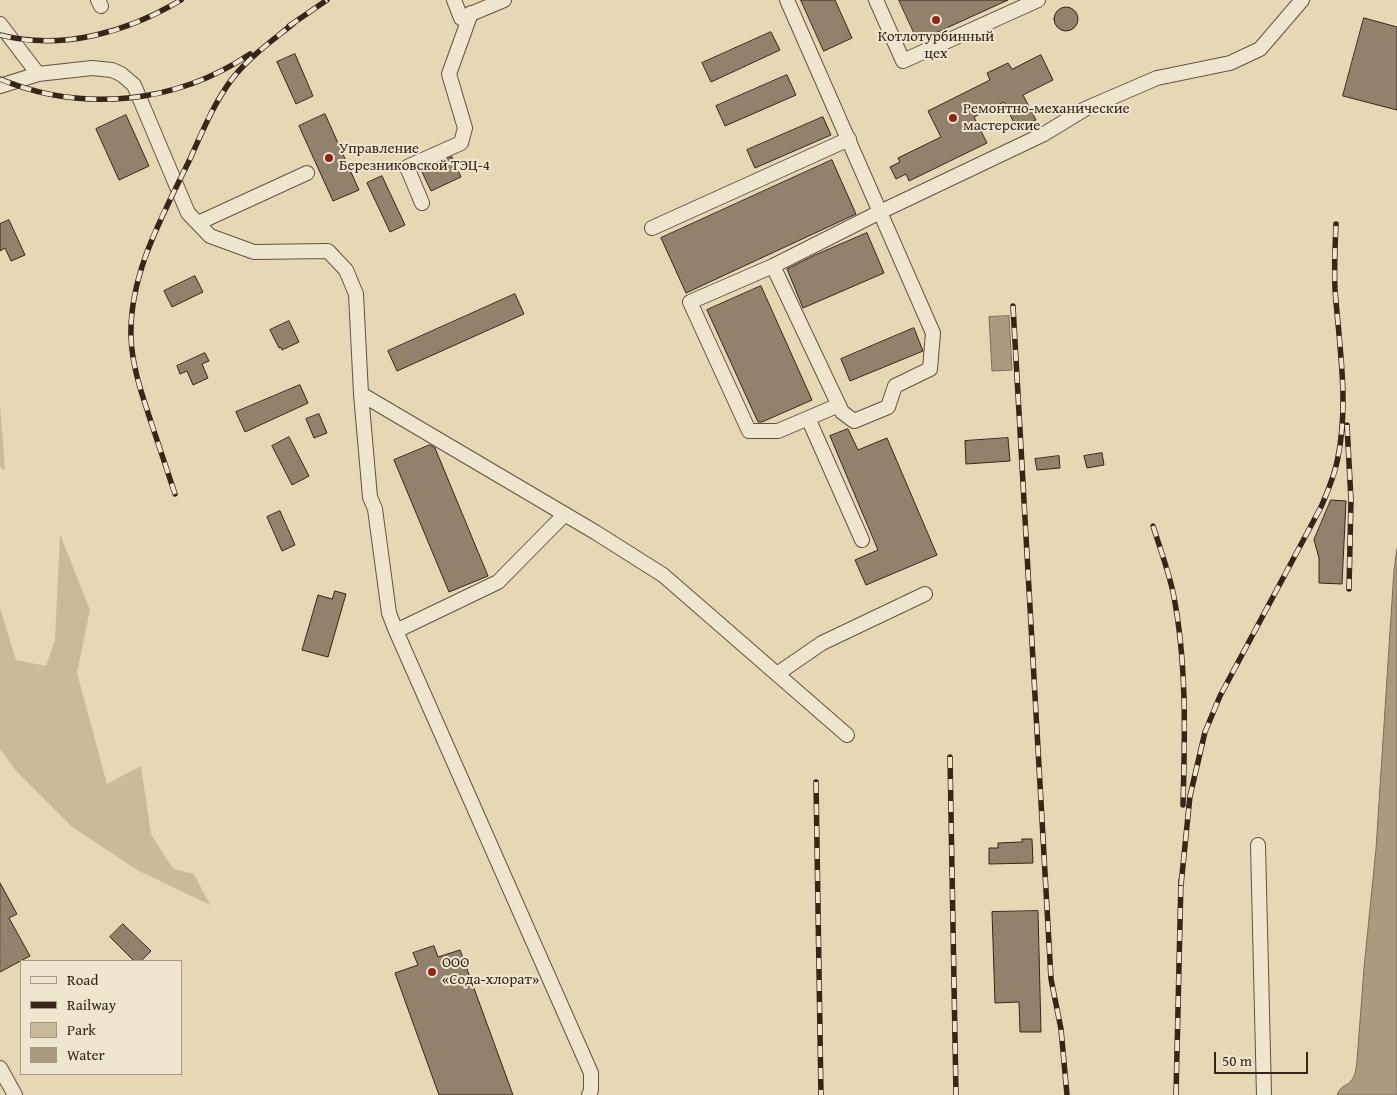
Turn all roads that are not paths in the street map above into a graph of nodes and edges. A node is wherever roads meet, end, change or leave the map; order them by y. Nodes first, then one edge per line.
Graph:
1 (454, 0) edge
2 (504, 0) edge
3 (787, 0) edge
4 (876, 0) edge
5 (1038, 0) edge
6 (1302, 0) edge
7 (471, 13) junction
8 (0, 24) edge
9 (38, 74) junction
10 (0, 86) edge
11 (849, 139) junction
12 (307, 173) dead end
13 (422, 203) dead end
14 (880, 212) junction
15 (198, 223) junction
16 (652, 228) dead end
17 (773, 266) junction
18 (361, 394) junction
19 (839, 406) junction
20 (808, 418) junction
21 (564, 515) junction
22 (862, 540) dead end
23 (925, 594) dead end
24 (396, 631) junction
25 (777, 674) junction
26 (847, 735) dead end
27 (1258, 845) dead end
28 (0, 1068) edge
29 (15, 1095) edge
30 (589, 1095) edge
31 (1264, 1095) edge

1 - 7 street
2 - 7 street
3 - 11 street
4 - 5 street
6 - 14 street
7 - 13 street
8 - 9 street
9 - 10 street
9 - 15 street
11 - 14 street
11 - 16 street
12 - 15 street
14 - 17 street
14 - 19 street
15 - 18 street
17 - 19 street
17 - 20 street
18 - 21 street
18 - 24 street
19 - 20 street
20 - 22 street
21 - 24 street
21 - 25 street
23 - 25 street
24 - 30 street
25 - 26 street
27 - 31 street
28 - 29 street

